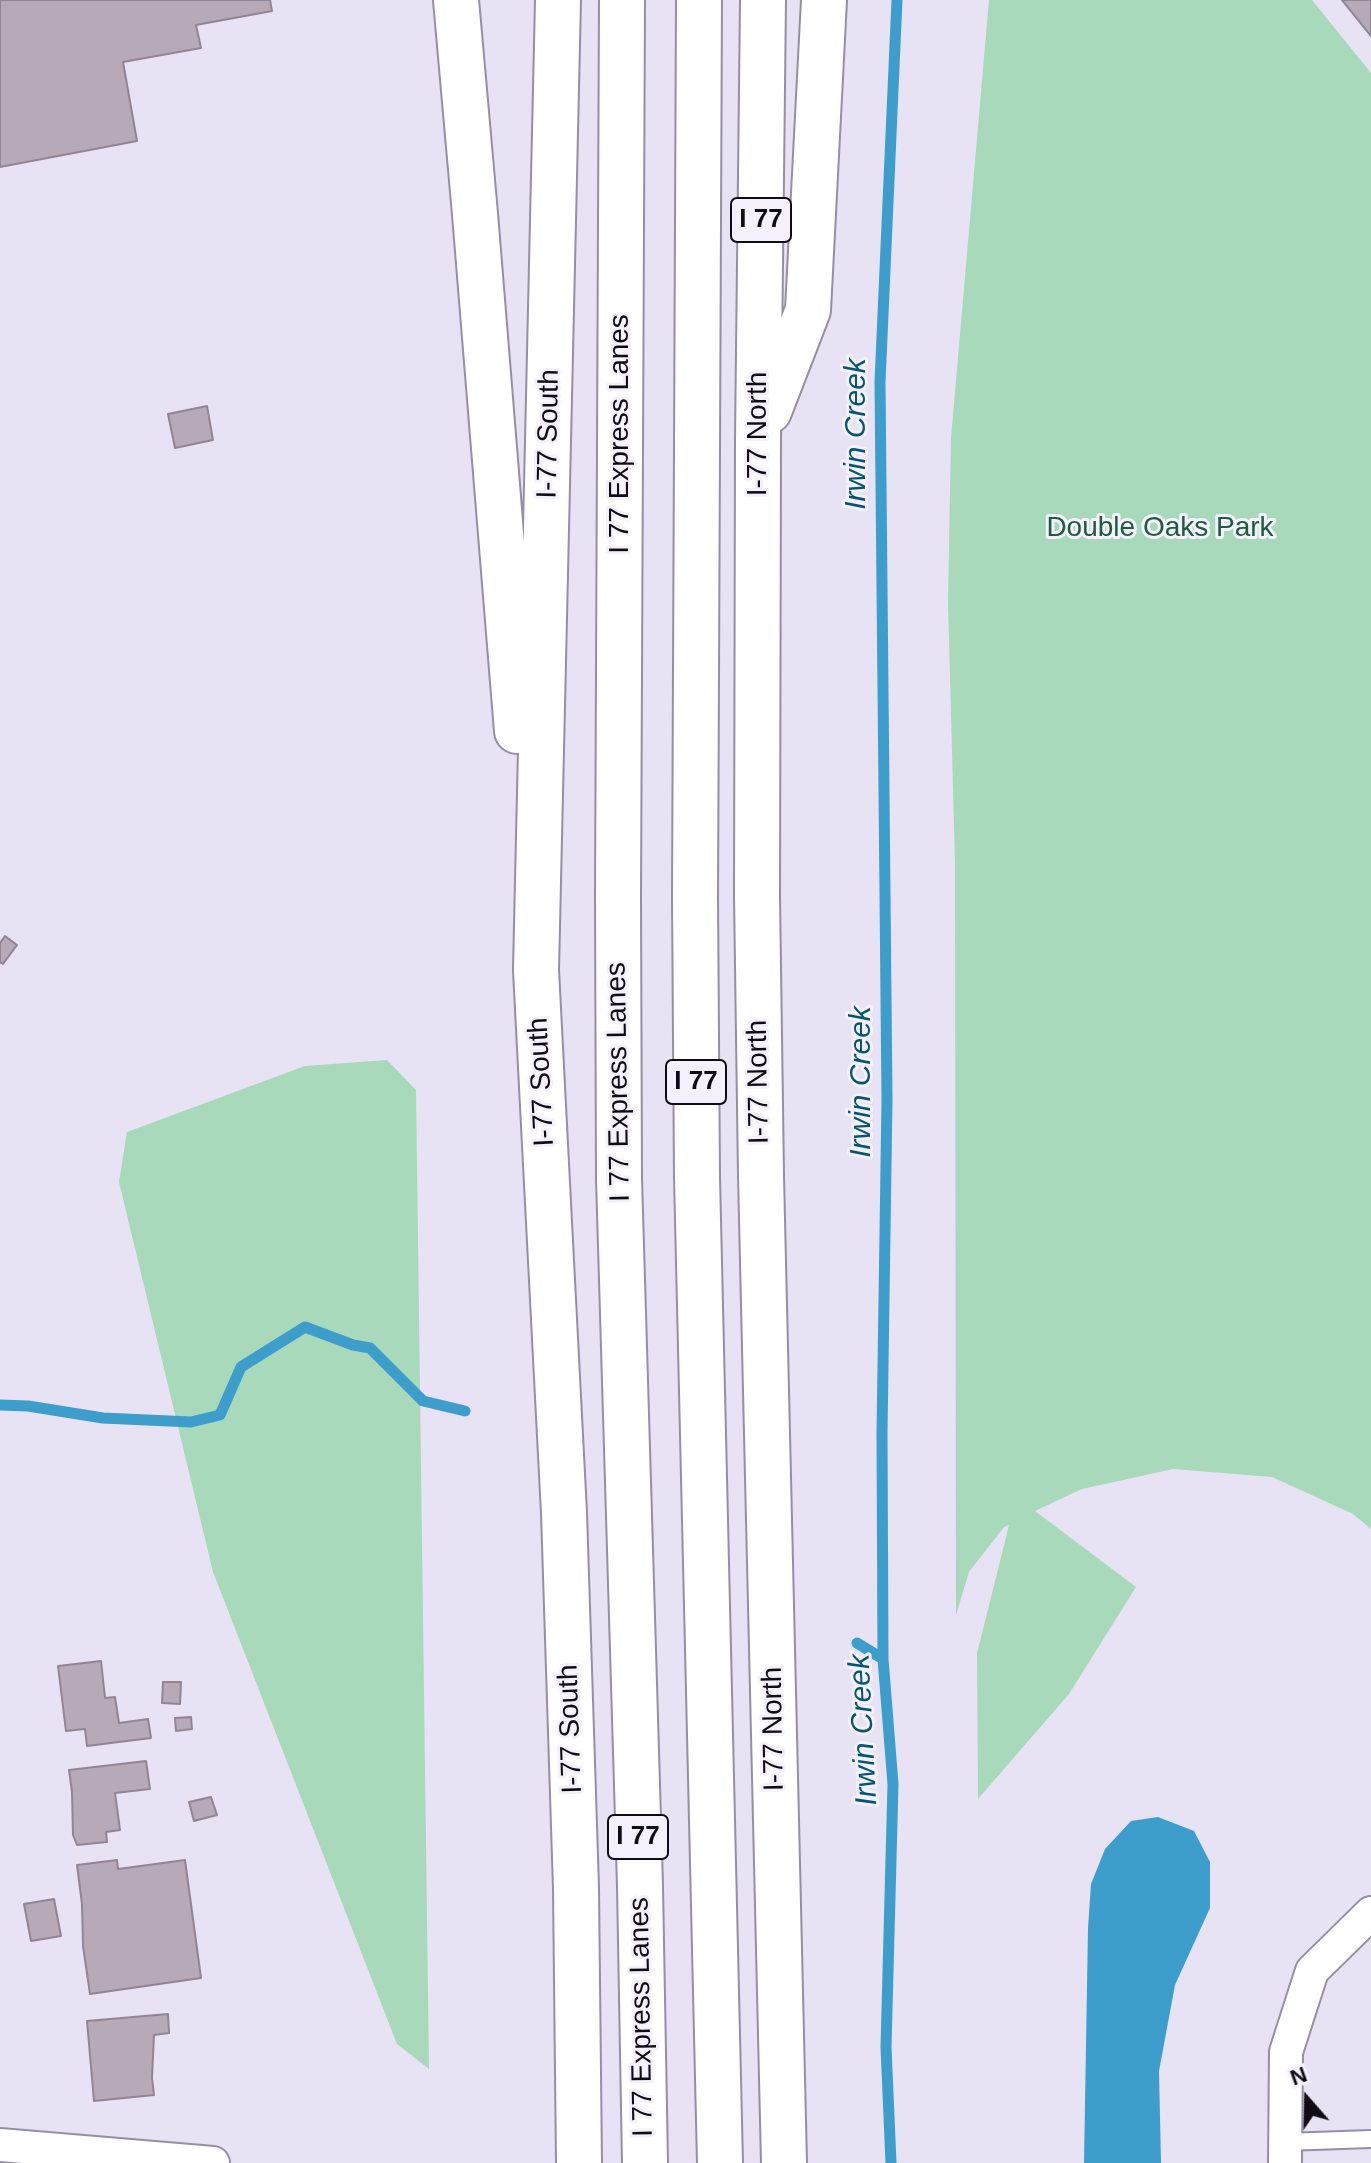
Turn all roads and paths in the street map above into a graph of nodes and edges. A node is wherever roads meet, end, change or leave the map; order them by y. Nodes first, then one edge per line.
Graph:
1 (456, 0) edge
2 (558, 0) edge
3 (622, 0) edge
4 (699, 0) edge
5 (763, 0) edge
6 (824, 0) edge
7 (758, 440) junction
8 (536, 970) junction
9 (1371, 1913) edge
10 (1371, 2139) edge
11 (0, 2145) edge
12 (1285, 2152) edge
13 (213, 2163) edge
14 (579, 2163) edge
15 (645, 2163) edge
16 (720, 2163) edge
17 (784, 2163) edge

1 - 8 highway
2 - 8 highway, I-77 South / I 77
3 - 15 highway, I 77 Express Lanes / I 77
4 - 16 highway, I 77
5 - 7 highway, I-77 North / I 77
6 - 7 highway
7 - 17 highway, I-77 North / I 77
8 - 14 highway, I-77 South / I 77
9 - 12 street
10 - 12 lane
11 - 13 street

